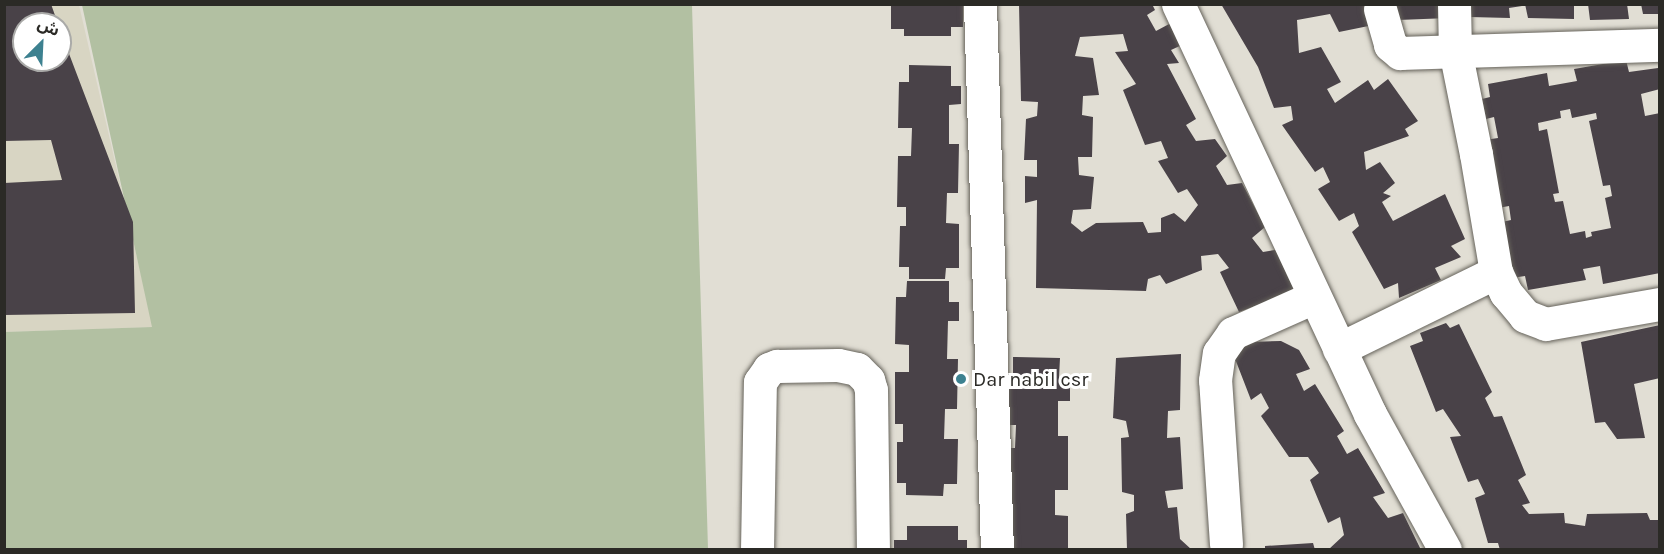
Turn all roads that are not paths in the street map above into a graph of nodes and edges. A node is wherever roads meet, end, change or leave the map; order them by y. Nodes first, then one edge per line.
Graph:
1 (981, 4) edge
2 (1178, 4) edge
3 (1454, 4) edge
4 (1380, 9) dead end
5 (1659, 45) edge
6 (1455, 50) junction
7 (1496, 272) junction
8 (1314, 297) junction
9 (1659, 304) edge
10 (1339, 349) junction
11 (1226, 544) dead end
12 (757, 549) edge
13 (873, 549) edge
14 (996, 549) edge
15 (1445, 549) edge

1 - 14 street
2 - 8 street
3 - 6 street
4 - 6 street
5 - 6 street
6 - 7 street
7 - 9 street
7 - 10 street
8 - 10 street
8 - 11 street
10 - 15 street
12 - 13 street

